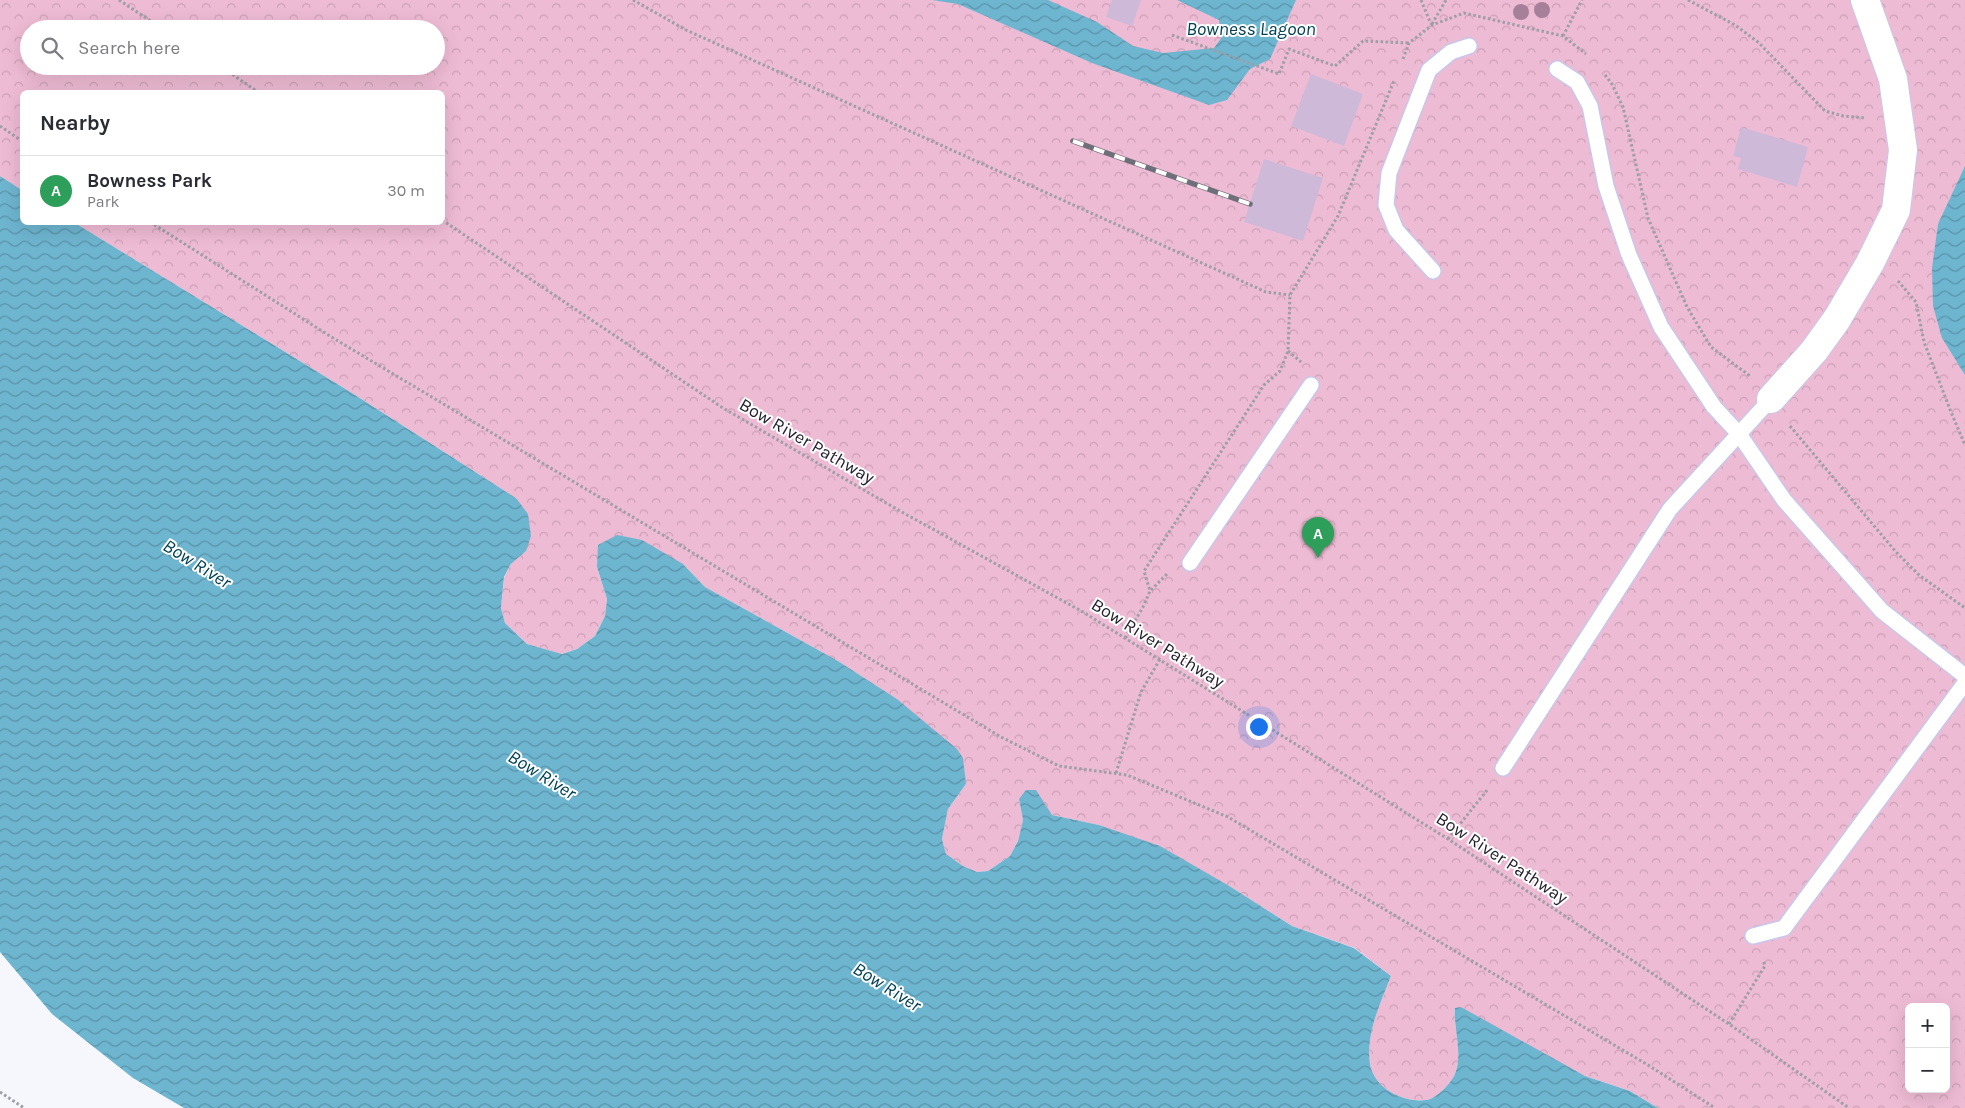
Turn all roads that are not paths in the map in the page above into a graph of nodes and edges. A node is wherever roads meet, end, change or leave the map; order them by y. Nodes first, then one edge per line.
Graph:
1 (1864, 0) edge
2 (1469, 46) dead end
3 (1557, 69) dead end
4 (1433, 271) dead end
5 (1311, 385) dead end
6 (1771, 399) joint
7 (1739, 434) junction
8 (1190, 563) dead end
9 (1965, 676) edge
10 (1965, 683) edge
11 (1503, 768) road end
12 (1754, 936) road end

1 - 6 street
2 - 4 lane
3 - 7 lane
5 - 8 lane
6 - 7 lane
7 - 9 lane
7 - 11 lane
10 - 12 lane

